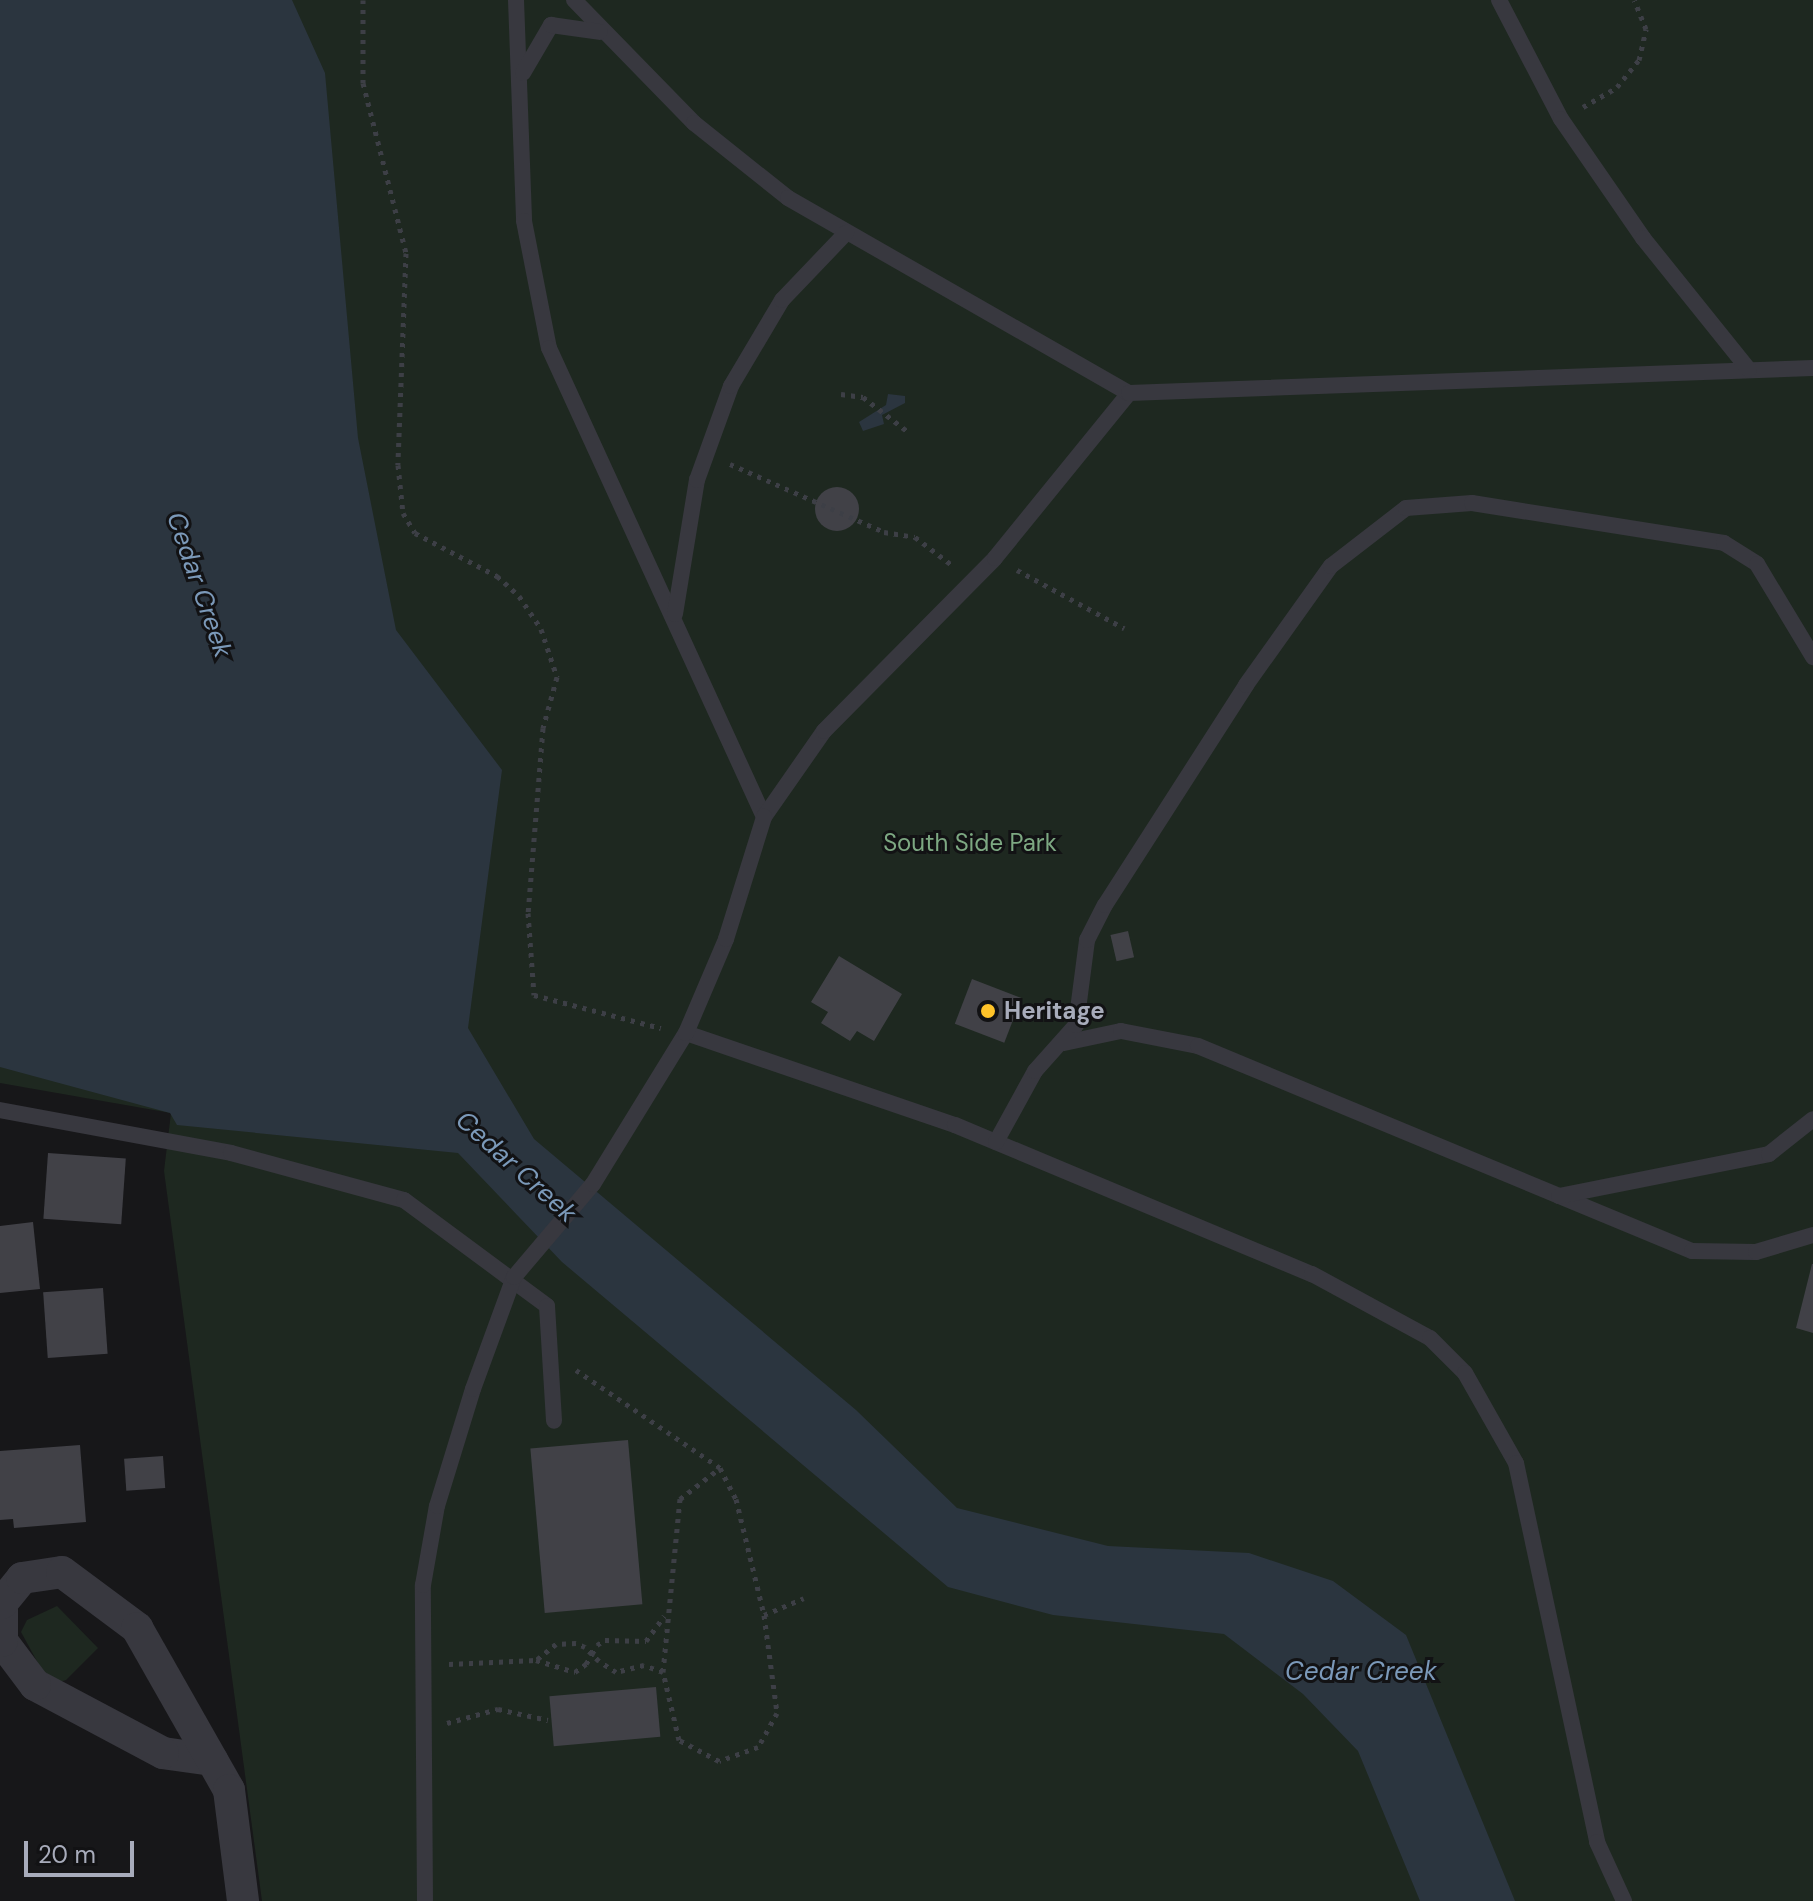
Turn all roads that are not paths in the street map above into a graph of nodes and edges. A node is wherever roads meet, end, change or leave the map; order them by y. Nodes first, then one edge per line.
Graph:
1 (516, 0) edge
2 (574, 0) edge
3 (1499, 0) edge
4 (600, 32) junction
5 (521, 82) junction
6 (846, 233) junction
7 (1813, 368) edge
8 (1749, 370) junction
9 (1129, 393) junction
10 (675, 614) junction
11 (1813, 657) edge
12 (764, 817) junction
13 (686, 1033) junction
14 (1064, 1043) junction
15 (0, 1110) edge
16 (1813, 1119) edge
17 (996, 1142) junction
18 (1559, 1196) junction
19 (1813, 1235) edge
20 (514, 1277) junction
21 (554, 1421) dead end
22 (212, 1760) junction
23 (243, 1901) edge
24 (425, 1901) edge
25 (1624, 1901) edge

1 - 5 lane
2 - 4 lane
3 - 8 lane
4 - 5 lane
4 - 6 lane
5 - 10 lane
6 - 9 lane
6 - 10 lane
7 - 8 lane
8 - 9 lane
9 - 12 lane
10 - 12 lane
11 - 14 lane
12 - 13 lane
13 - 17 lane
13 - 20 lane
14 - 17 lane
14 - 18 lane
15 - 20 lane
16 - 18 lane
17 - 25 lane
18 - 19 lane
20 - 21 lane
20 - 24 lane
22 - 22 street
22 - 23 street

